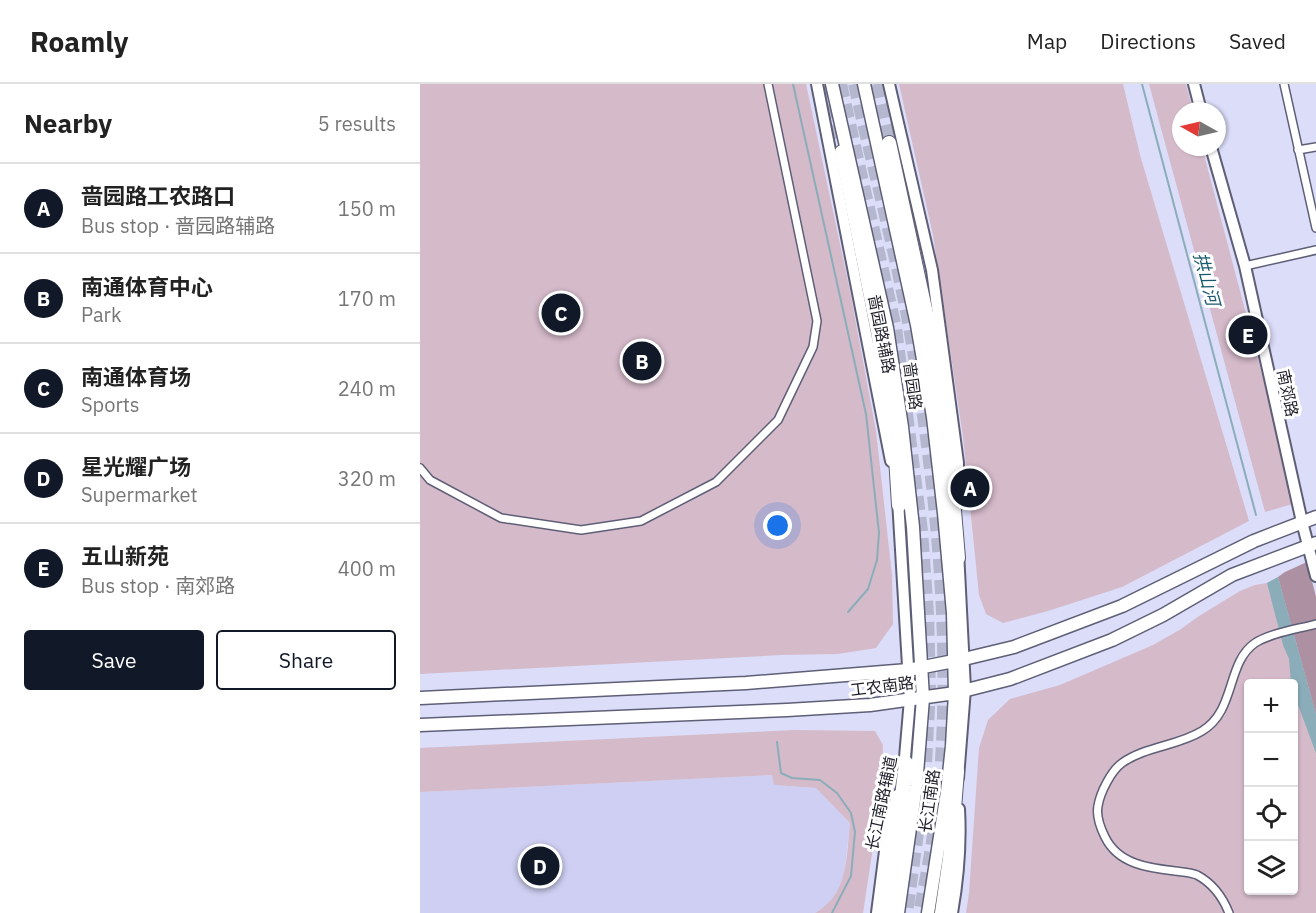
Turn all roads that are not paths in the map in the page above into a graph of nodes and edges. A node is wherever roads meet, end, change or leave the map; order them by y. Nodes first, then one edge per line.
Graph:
1 (768, 84) edge
2 (817, 84) edge
3 (832, 84) edge
4 (864, 84) edge
5 (889, 84) edge
6 (1194, 84) edge
7 (1284, 84) edge
8 (1199, 102) edge
9 (889, 143) tunnel mouth
10 (1316, 147) edge
11 (1298, 150) junction
12 (842, 152) tunnel mouth
13 (1214, 156) edge
14 (1316, 228) edge
15 (1316, 250) edge
16 (1245, 266) junction
17 (420, 468) edge
18 (899, 505) junction
19 (1316, 517) edge
20 (1302, 522) junction
21 (1312, 545) edge
22 (958, 558) junction
23 (1316, 576) edge
24 (1316, 624) edge
25 (959, 660) junction
26 (914, 669) junction
27 (960, 691) junction
28 (420, 698) edge
29 (916, 698) junction
30 (420, 725) edge
31 (906, 763) junction
32 (957, 771) junction
33 (877, 913) edge
34 (888, 913) edge
35 (898, 913) edge
36 (928, 913) edge
37 (942, 913) edge
38 (952, 913) edge
39 (1229, 913) edge

1 - 17 street
2 - 18 street, 啬园路辅路
3 - 26 main road, 啬园路
4 - 25 main road, 啬园路
5 - 22 street
6 - 8 street
7 - 11 street
9 - 22 highway
10 - 11 street
11 - 14 street
12 - 18 highway
13 - 16 street, 南郊路
15 - 16 street
16 - 20 street, 南郊路
18 - 26 street, 啬园路辅路
19 - 20 main road, 工农南路
20 - 21 street, 南郊路
20 - 25 main road, 工农南路
21 - 23 street, 南郊路
21 - 27 main road, 工农南路
22 - 25 street
24 - 39 street
25 - 26 main road, 工农南路
25 - 27 main road, 啬园路
26 - 28 main road, 工农南路
26 - 29 main road, 啬园路
27 - 29 main road, 工农南路
27 - 32 street
27 - 36 main road, 长江南路
29 - 30 main road, 工农南路
29 - 31 street, 长江南路辅道
29 - 35 main road, 长江南路
31 - 33 street, 长江南路辅道
31 - 34 highway
32 - 37 highway
32 - 38 street

